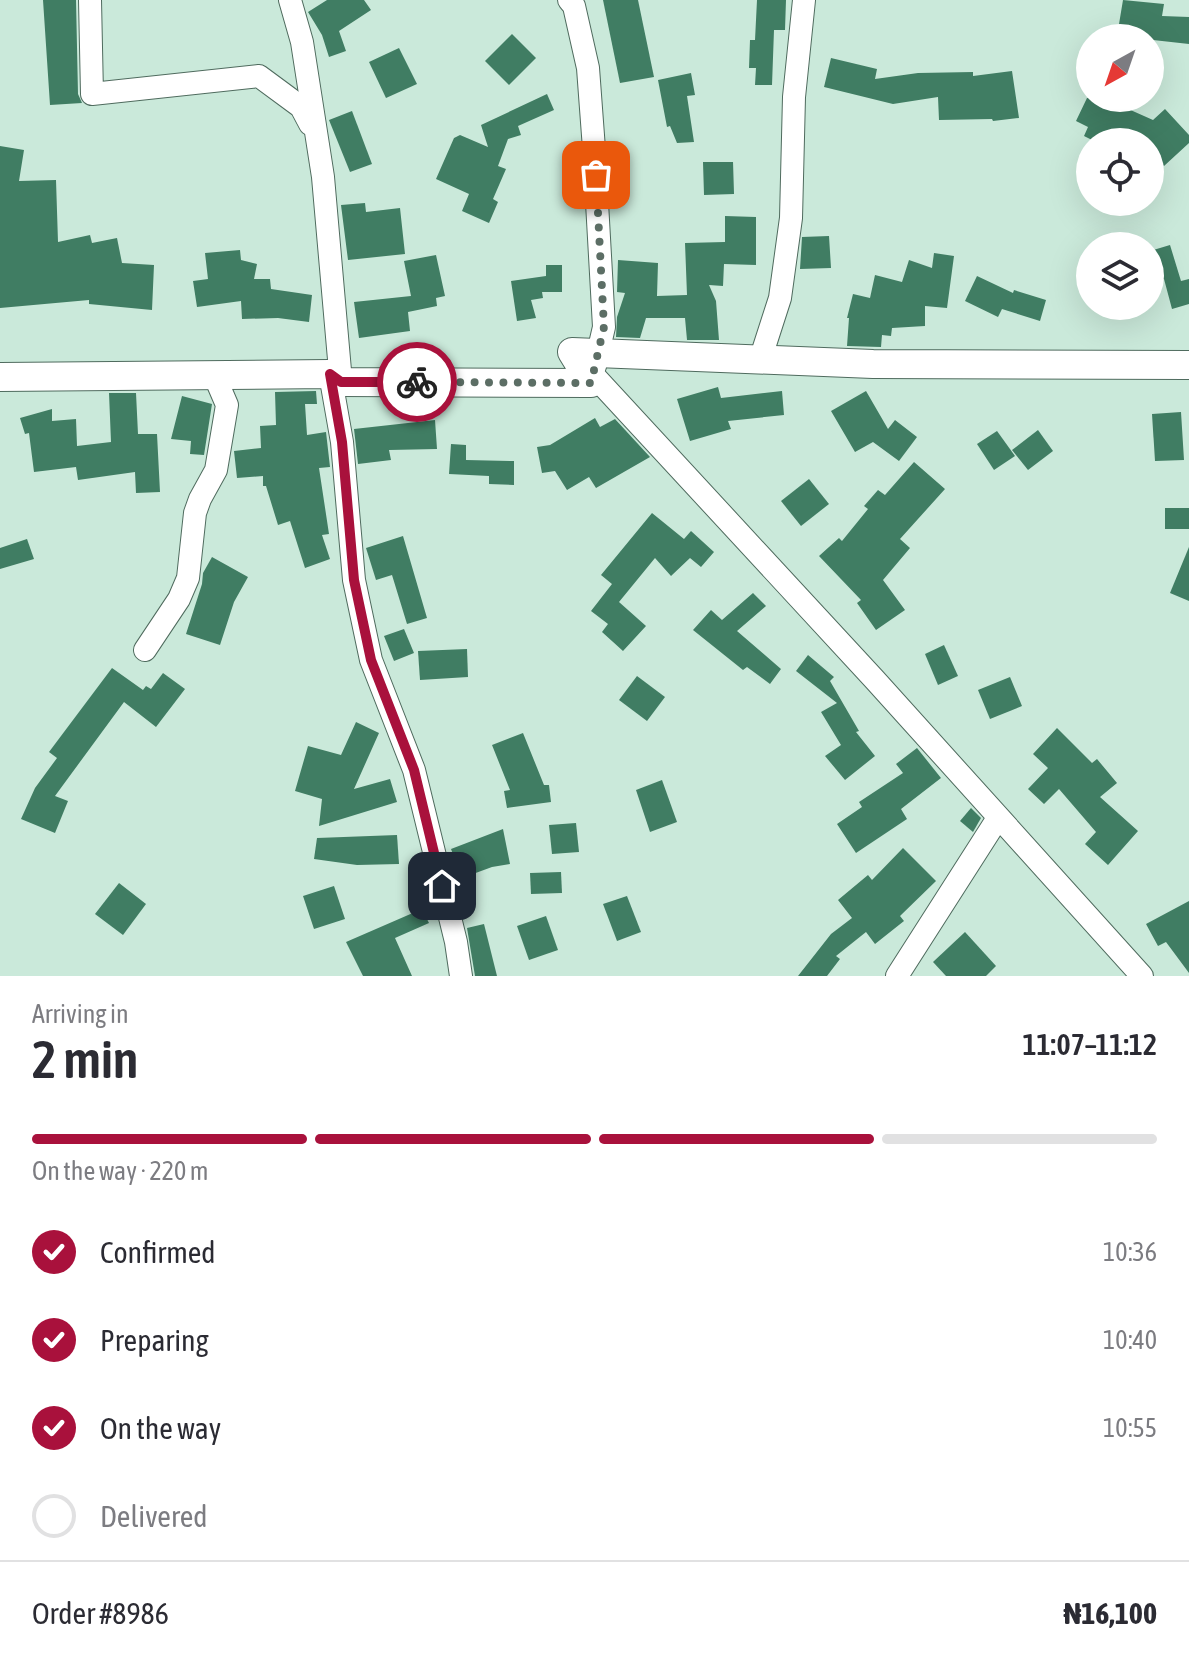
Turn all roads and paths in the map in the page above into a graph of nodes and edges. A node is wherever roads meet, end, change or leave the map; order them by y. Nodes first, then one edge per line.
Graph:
1 (90, 0) edge
2 (290, 0) edge
3 (569, 0) edge
4 (804, 0) edge
5 (315, 132) junction
6 (572, 352) junction
7 (761, 357) junction
8 (1189, 365) edge
9 (0, 377) edge
10 (215, 377) junction
11 (335, 378) junction
12 (591, 383) junction
13 (145, 650) dead end
14 (998, 818) junction
15 (461, 976) edge
16 (897, 976) edge
17 (1142, 976) edge

1 - 5 street
2 - 5 street
3 - 12 street
4 - 7 street
5 - 11 street
6 - 7 street
6 - 12 street
6 - 14 street
7 - 8 street
9 - 10 street
10 - 11 street
10 - 13 street
11 - 12 street
11 - 15 street
14 - 16 street
14 - 17 street

